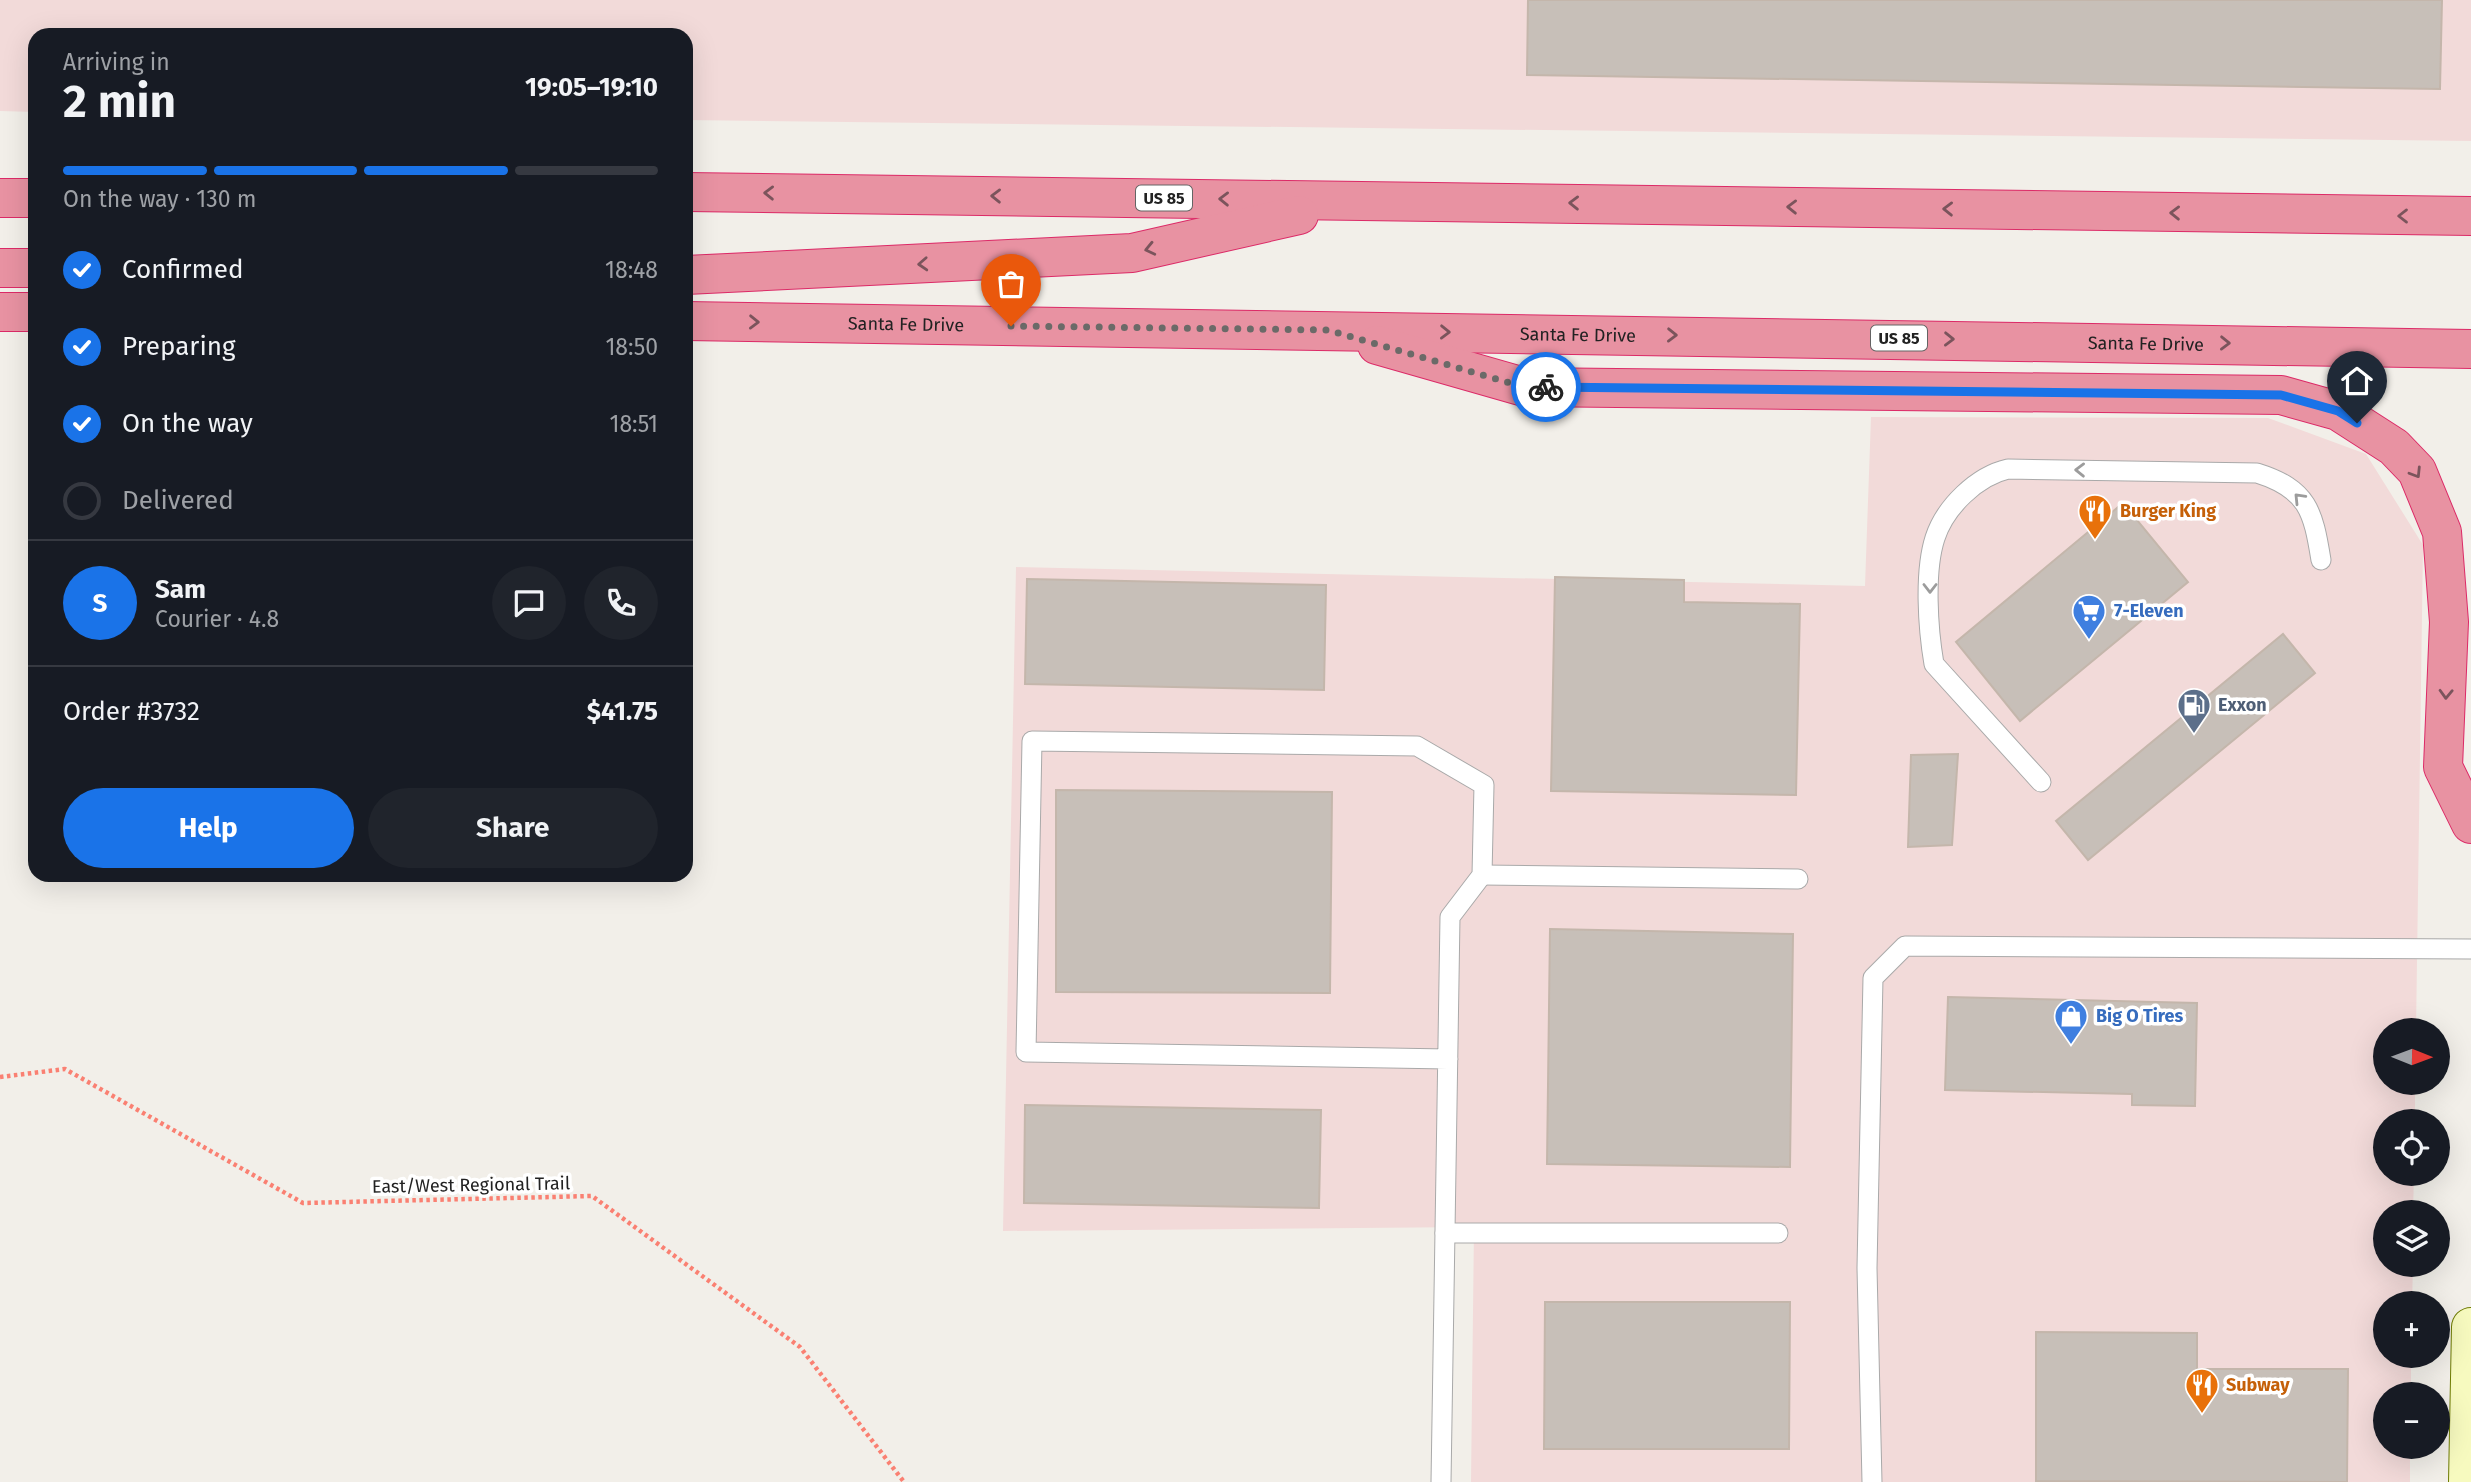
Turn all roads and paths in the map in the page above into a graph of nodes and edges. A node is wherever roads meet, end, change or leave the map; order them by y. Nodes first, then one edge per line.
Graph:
1 (693, 192) edge
2 (0, 198) edge
3 (28, 198) edge
4 (1360, 201) junction
5 (2471, 216) edge
6 (0, 268) edge
7 (28, 268) edge
8 (693, 275) edge
9 (0, 312) edge
10 (28, 312) edge
11 (693, 321) edge
12 (1328, 330) junction
13 (2471, 348) edge
14 (2321, 560) dead end
15 (2041, 782) dead end
16 (2471, 824) edge
17 (1482, 875) junction
18 (1798, 879) dead end
19 (2471, 949) edge
20 (1448, 1059) junction
21 (0, 1077) edge
22 (1445, 1233) junction
23 (1778, 1233) dead end
24 (2471, 1327) edge
25 (905, 1482) edge
26 (1441, 1482) edge
27 (1872, 1482) edge
28 (2468, 1482) edge

4 -> 1 highway, US 85
2 - 3 highway
5 -> 4 highway, US 85
4 -> 8 highway
6 - 7 highway
9 - 10 highway
11 -> 12 highway, Santa Fe Drive / US 85
12 -> 13 highway, Santa Fe Drive / US 85
12 -> 16 highway
14 -> 15 lane
17 - 18 lane
17 - 20 lane
17 - 20 lane
19 - 27 lane
20 - 22 lane
21 - 25 path, East/West Regional Trail
22 - 23 lane
22 - 26 lane
24 - 28 street

